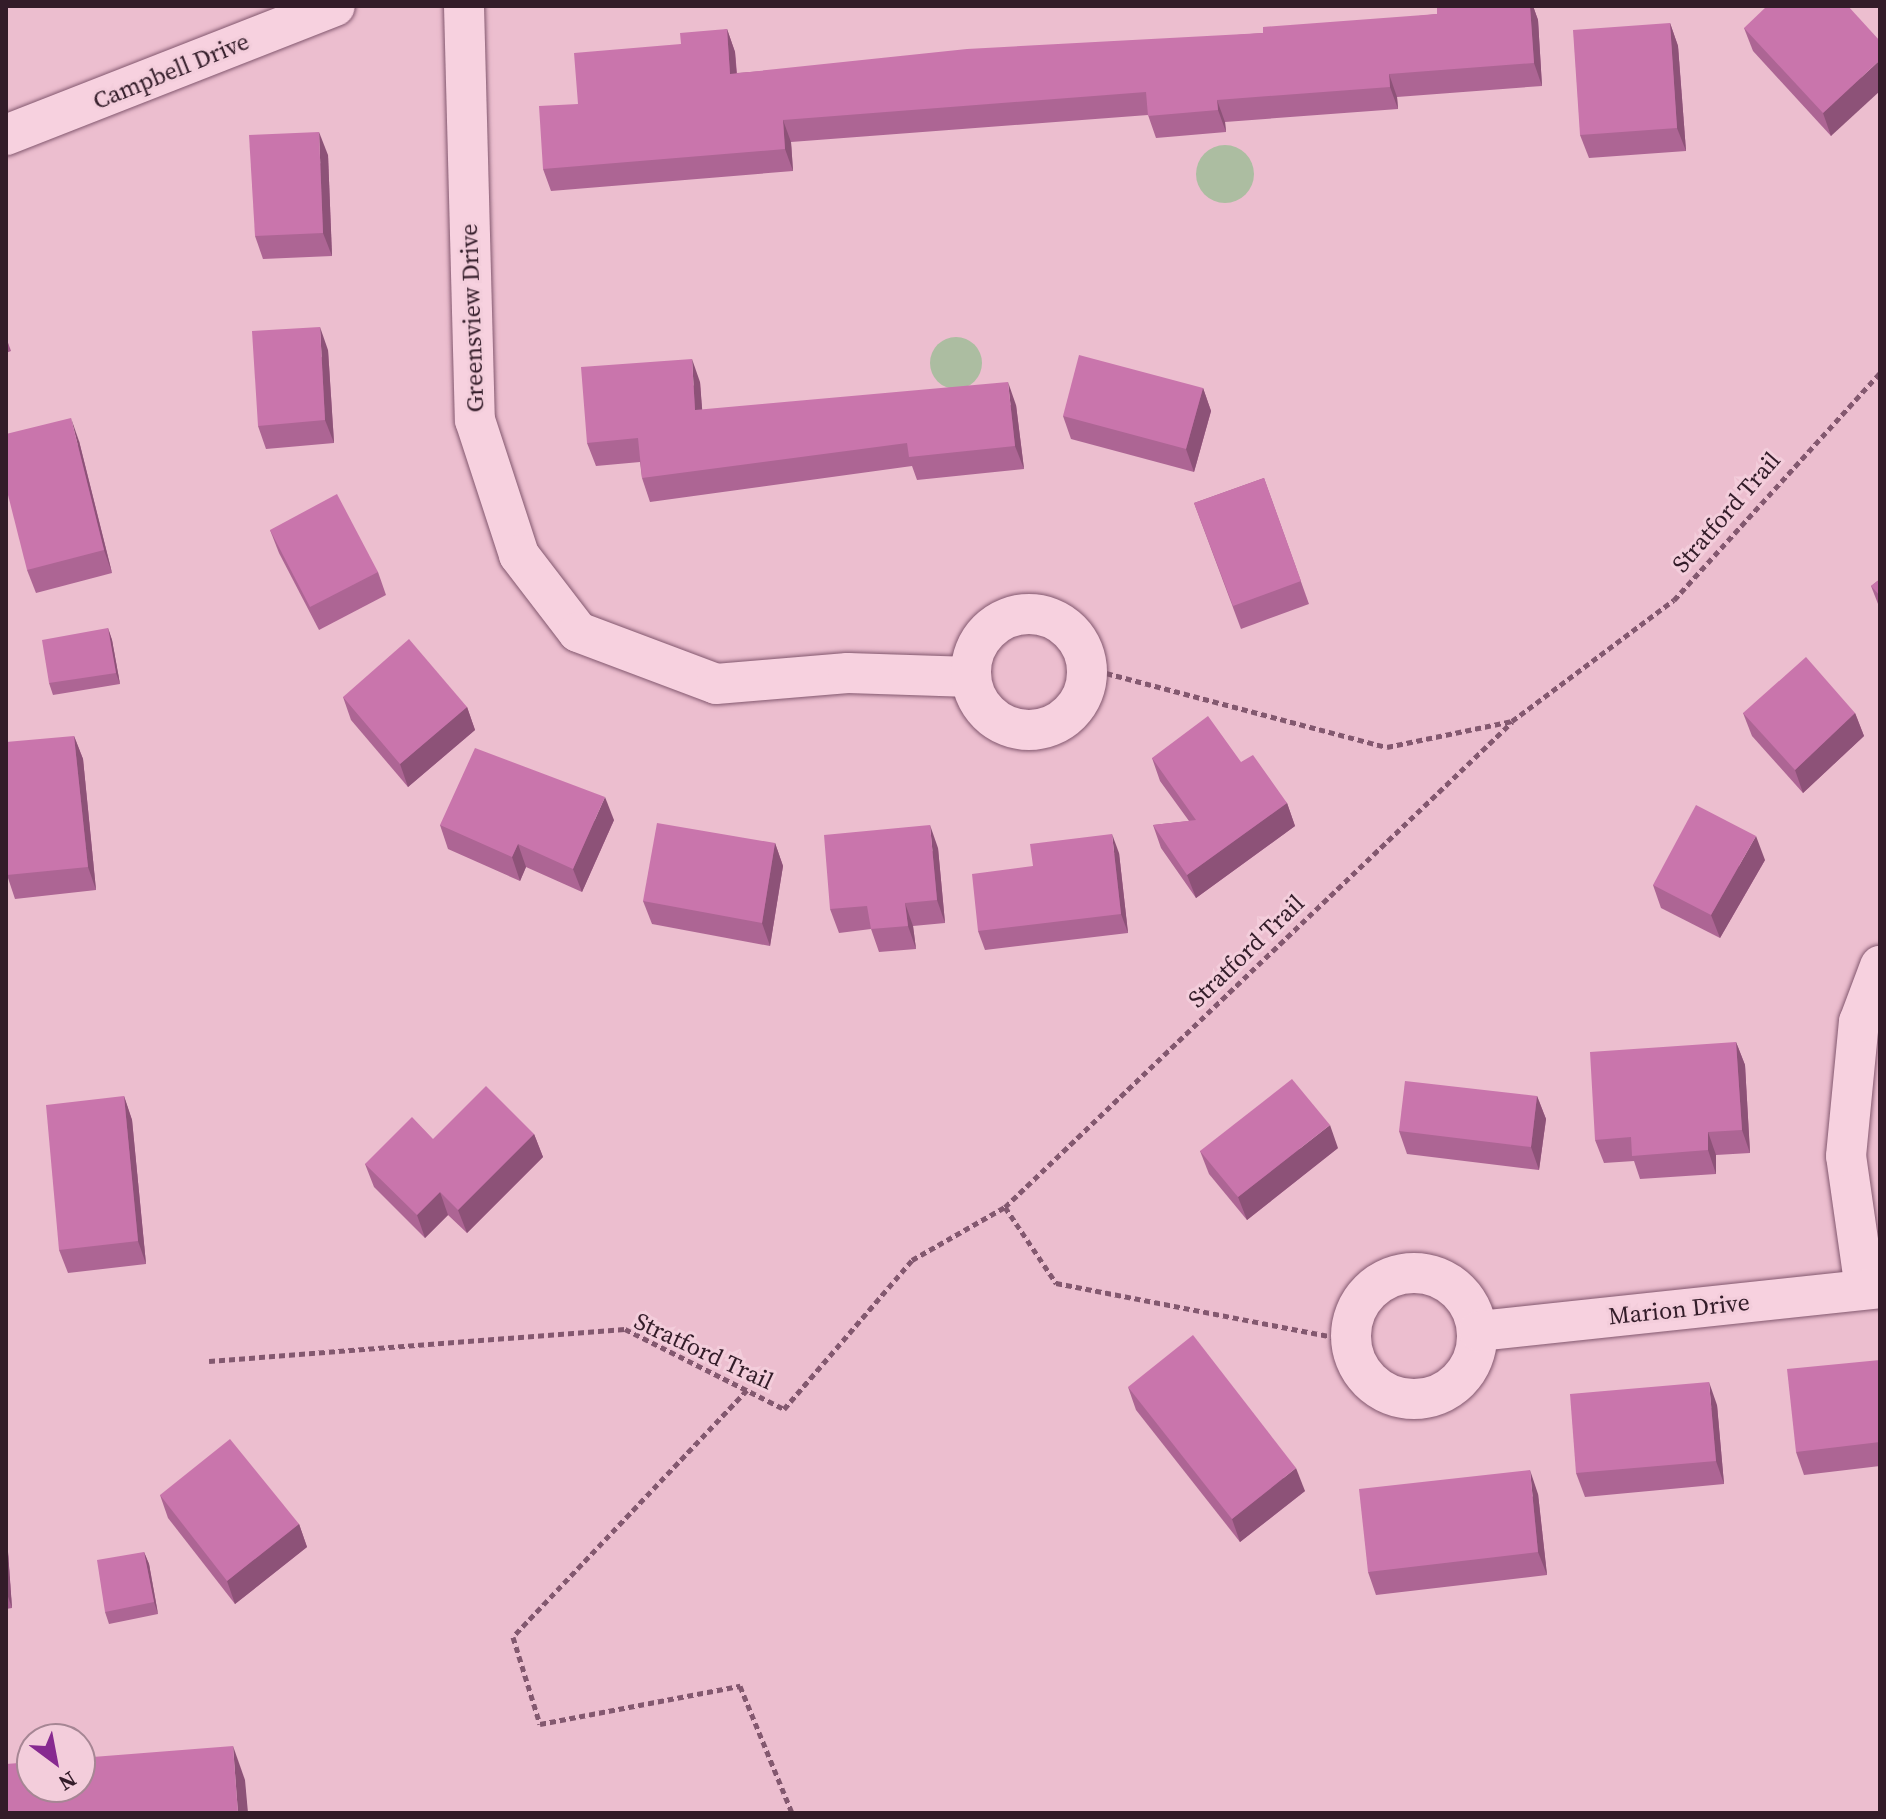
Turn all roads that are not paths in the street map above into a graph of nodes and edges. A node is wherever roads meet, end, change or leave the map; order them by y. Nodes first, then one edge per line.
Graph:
1 (335, 6) edge
2 (464, 6) edge
3 (6, 135) edge
4 (971, 677) junction
5 (1880, 966) edge
6 (1873, 1289) edge
7 (1479, 1331) junction

1 - 3 street, Campbell Drive
2 - 4 street, Greensview Drive
4 - 4 street
5 - 6 street
6 - 7 street, Marion Drive
7 - 7 street

